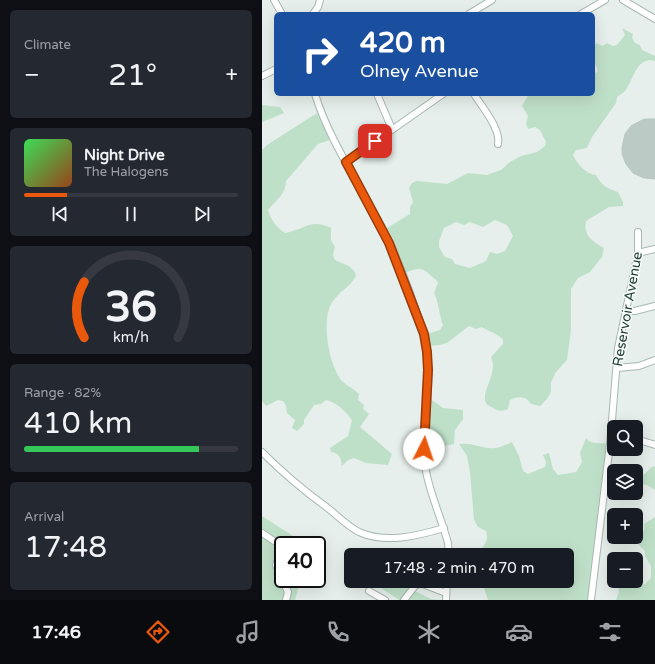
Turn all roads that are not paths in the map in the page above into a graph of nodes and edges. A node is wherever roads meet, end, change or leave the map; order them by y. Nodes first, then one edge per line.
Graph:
1 (274, 0) edge
2 (320, 0) edge
3 (492, 0) edge
4 (605, 0) edge
5 (623, 0) edge
6 (281, 12) edge
7 (314, 12) edge
8 (472, 12) edge
9 (584, 12) edge
10 (655, 19) edge
11 (274, 70) edge
12 (262, 76) edge
13 (316, 96) edge
14 (378, 96) edge
15 (435, 96) edge
16 (475, 96) edge
17 (392, 129) junction
18 (498, 144) dead end
19 (346, 162) junction
20 (638, 232) dead end
21 (655, 249) edge
22 (638, 253) junction
23 (655, 306) edge
24 (626, 311) junction
25 (655, 360) edge
26 (616, 368) junction
27 (613, 420) edge
28 (643, 441) edge
29 (655, 445) edge
30 (262, 452) edge
31 (609, 456) edge
32 (444, 528) junction
33 (262, 533) edge
34 (274, 541) edge
35 (448, 548) edge
36 (286, 588) edge
37 (369, 591) dead end
38 (446, 597) edge
39 (286, 600) edge
40 (385, 600) edge
41 (404, 600) edge
42 (591, 600) edge

1 - 6 street
2 - 7 street
3 - 8 street
4 - 9 street
5 - 10 street
11 - 12 street
13 - 19 street
14 - 17 street
15 - 17 street
16 - 18 street
17 - 19 street
19 - 32 street
20 - 22 street, Reservoir Avenue
21 - 22 street
22 - 24 street, Reservoir Avenue
23 - 24 street
24 - 26 street, Reservoir Avenue
25 - 26 street
26 - 27 street, Reservoir Avenue
28 - 29 street
30 - 32 street
31 - 42 street, Reservoir Avenue
32 - 35 street
33 - 34 street
36 - 39 street
37 - 40 street
38 - 41 street

